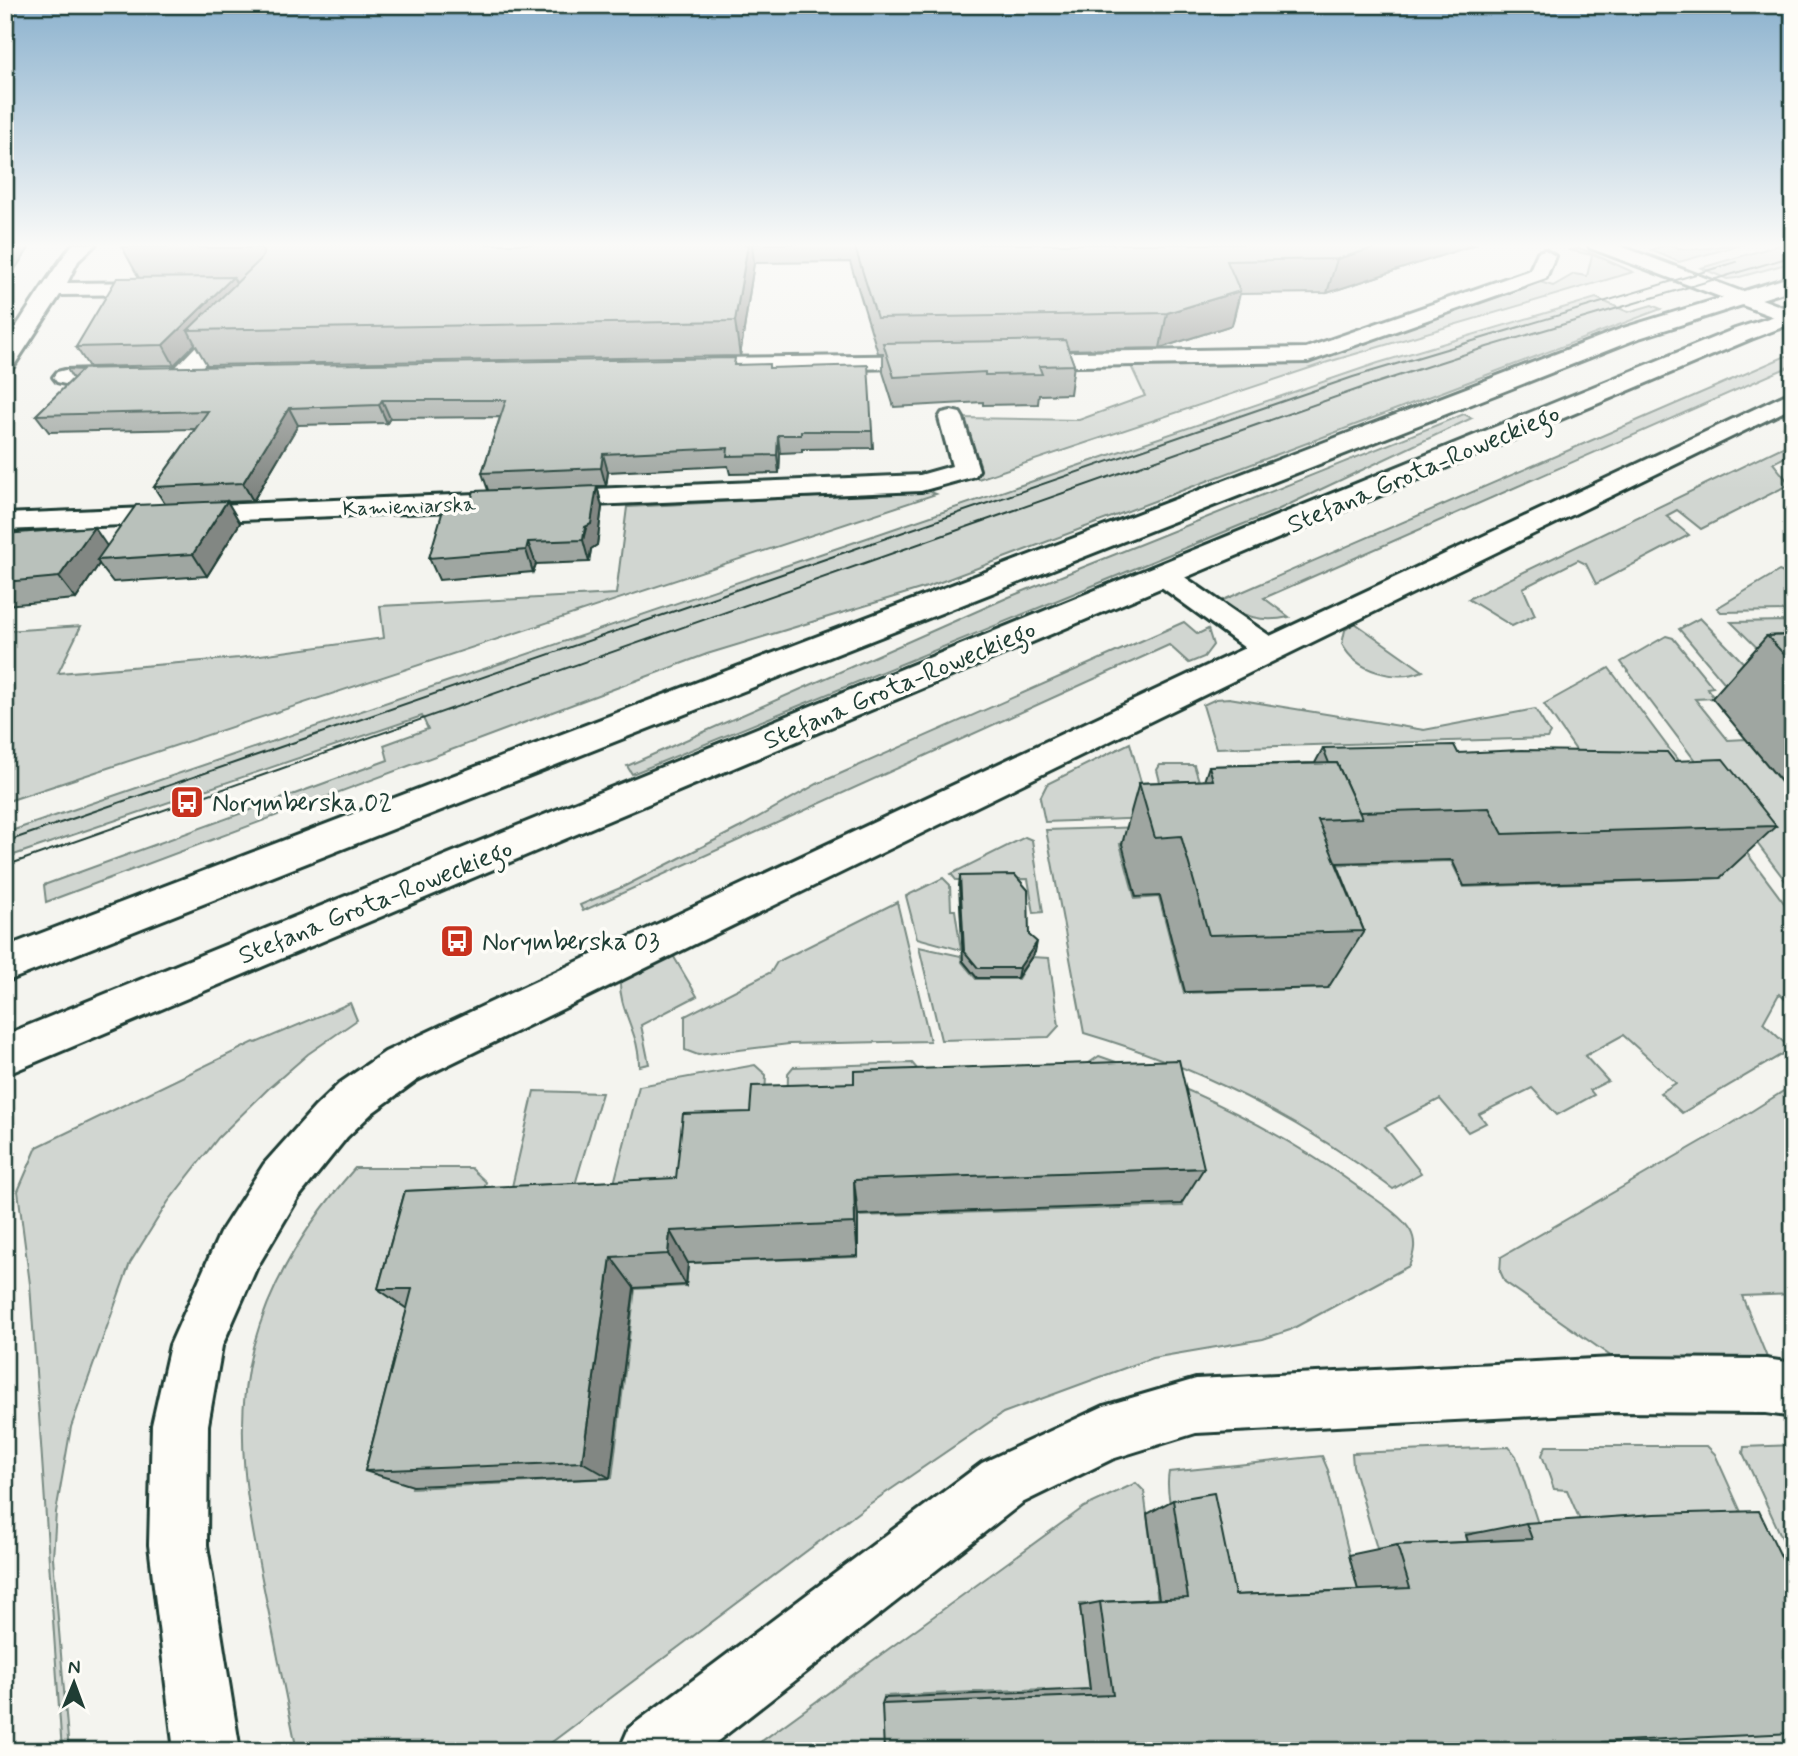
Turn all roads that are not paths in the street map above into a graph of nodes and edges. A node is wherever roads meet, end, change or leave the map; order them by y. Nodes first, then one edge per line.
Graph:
1 (29, 326) edge
2 (228, 326) edge
3 (1391, 326) edge
4 (1650, 326) edge
5 (1766, 326) edge
6 (1006, 360) edge
7 (964, 361) edge
8 (5, 362) edge
9 (694, 366) edge
10 (181, 374) junction
11 (208, 374) edge
12 (65, 377) dead end
13 (1793, 398) edge
14 (951, 418) dead end
15 (5, 522) edge
16 (1163, 575) junction
17 (1268, 649) junction
18 (5, 965) edge
19 (5, 1055) edge
20 (1793, 1390) edge
21 (206, 1751) edge
22 (652, 1751) edge

1 - 8 street
2 - 10 street
3 - 6 street
4 - 18 street, Stefana Grota-Roweckiego
5 - 16 street, Stefana Grota-Roweckiego
7 - 9 street
10 - 11 street
10 - 12 street
13 - 17 street
14 - 15 street, Kamieniarska
16 - 17 street
16 - 19 street, Stefana Grota-Roweckiego
17 - 21 street
20 - 22 street

